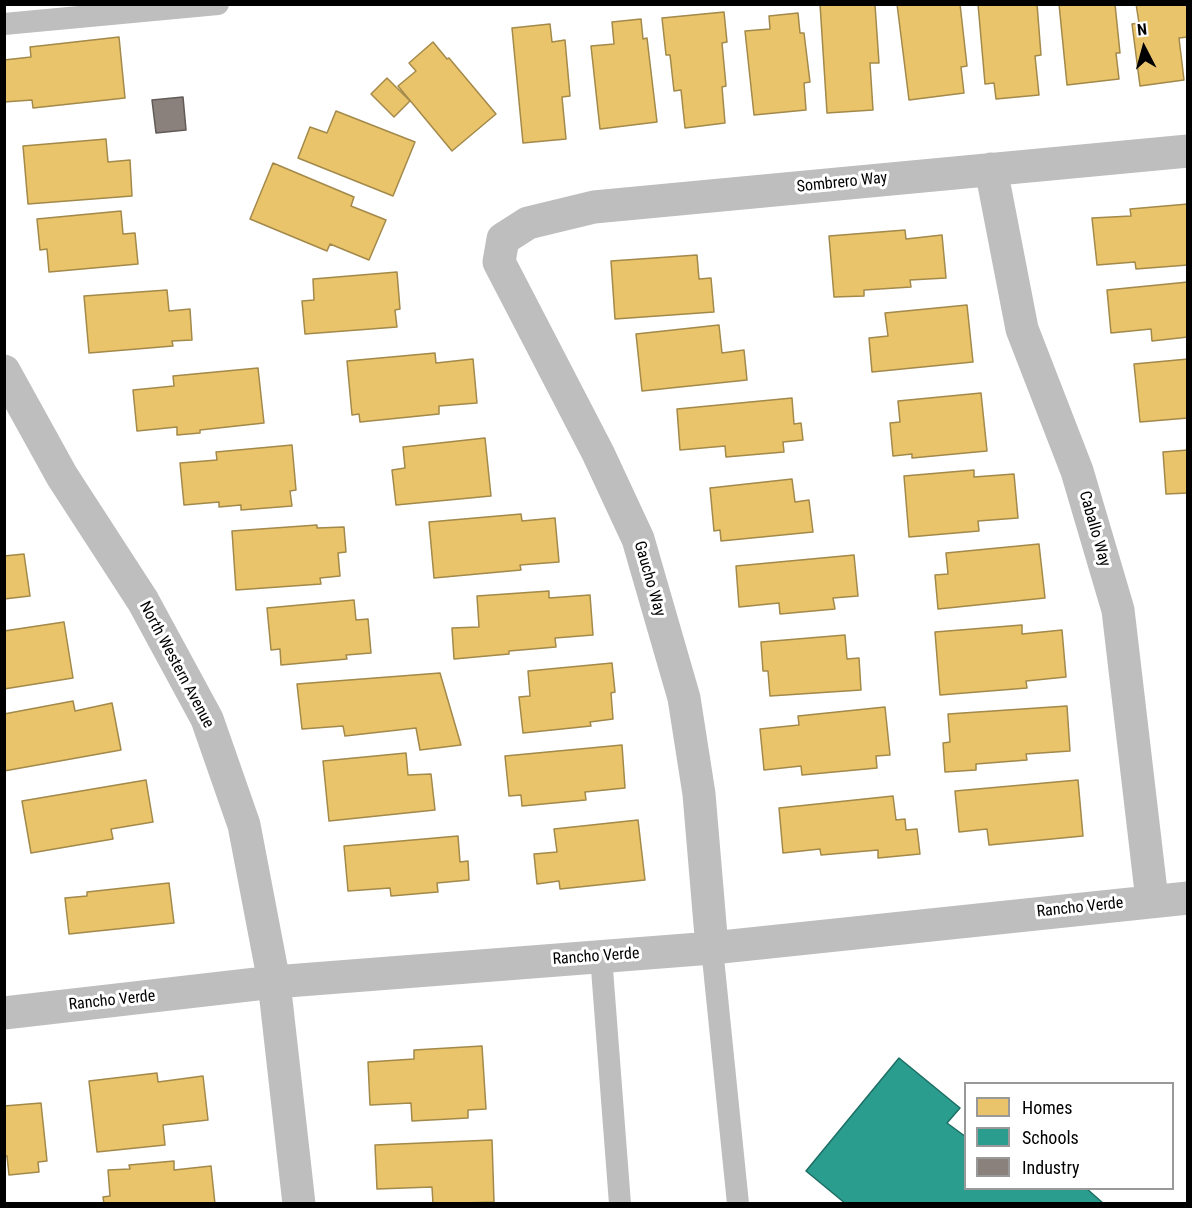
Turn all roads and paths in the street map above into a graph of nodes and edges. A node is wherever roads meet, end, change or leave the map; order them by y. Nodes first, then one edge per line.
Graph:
1 (218, 4) edge
2 (4, 24) edge
3 (1188, 151) edge
4 (991, 169) junction
5 (503, 239) joint
6 (4, 371) edge
7 (1188, 898) edge
8 (1152, 900) junction
9 (712, 948) junction
10 (601, 956) junction
11 (274, 982) junction
12 (4, 1013) edge
13 (299, 1203) edge
14 (620, 1203) edge
15 (738, 1203) edge

1 - 2 lane
3 - 4 street, Sombrero Way
4 - 5 street, Sombrero Way
4 - 8 street, Caballo Way
5 - 9 street, Gaucho Way
6 - 11 street, North Western Avenue
7 - 8 street, Rancho Verde
8 - 9 street, Rancho Verde
9 - 10 street, Rancho Verde
9 - 15 lane
10 - 11 street, Rancho Verde
10 - 14 lane
11 - 12 street, Rancho Verde
11 - 13 street, North Western Avenue

